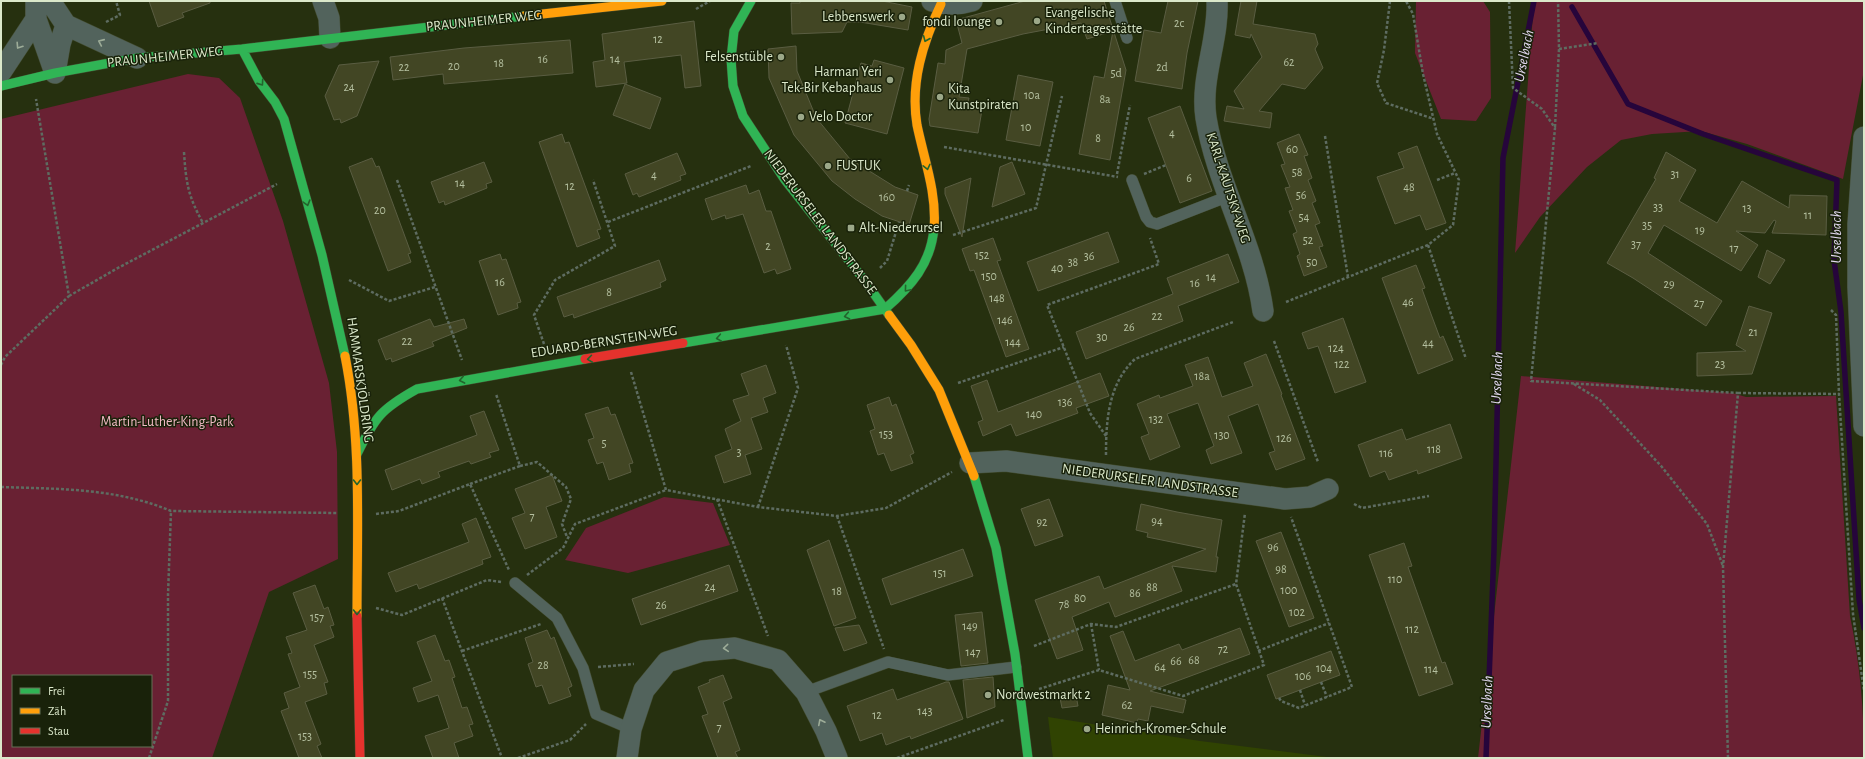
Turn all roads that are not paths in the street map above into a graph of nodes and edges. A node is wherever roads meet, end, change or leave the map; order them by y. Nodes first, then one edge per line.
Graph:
1 (50, 1) edge
2 (323, 1) edge
3 (662, 1) edge
4 (751, 1) edge
5 (972, 1) edge
6 (1115, 1) edge
7 (937, 2) edge
8 (1220, 6) edge
9 (36, 10) edge
10 (66, 25) junction
11 (330, 38) junction
12 (1127, 38) dead end
13 (242, 49) junction
14 (137, 58) junction
15 (1, 72) edge
16 (55, 73) junction
17 (1, 86) edge
18 (1864, 137) edge
19 (1132, 180) road end
20 (1228, 196) junction
21 (1859, 299) junction
22 (885, 308) junction
23 (1263, 310) dead end
24 (1864, 321) edge
25 (1864, 426) edge
26 (357, 454) junction
27 (964, 466) junction
28 (1328, 489) dead end
29 (516, 583) road end
30 (1016, 667) junction
31 (806, 692) junction
32 (631, 729) junction
33 (360, 758) edge
34 (627, 758) edge
35 (837, 758) edge
36 (1028, 758) edge

1 - 10 street
2 - 11 street
3 - 11 main road, PRAUNHEIMER WEG
4 - 22 main road, NIEDERURSELER LANDSTRASSE
5 - 7 street
6 - 12 lane
7 -> 22 main road, NIEDERURSELER LANDSTRASSE
8 - 20 street, KARL-KAUTSKY-WEG
9 -> 15 street
9 - 16 street
14 -> 10 street
10 - 16 street
11 - 13 main road, PRAUNHEIMER WEG
13 - 14 main road, PRAUNHEIMER WEG
13 -> 26 main road, HAMMARSKJÖLDRING
14 - 16 main road, PRAUNHEIMER WEG
16 - 17 main road, PRAUNHEIMER WEG
18 - 21 street
19 - 20 lane
20 - 23 street, KARL-KAUTSKY-WEG
21 - 24 lane
21 - 25 street
22 -> 26 main road, EDUARD-BERNSTEIN-WEG
22 - 27 main road, NIEDERURSELER LANDSTRASSE
26 -> 33 main road, HAMMARSKJÖLDRING
27 - 28 street, NIEDERURSELER LANDSTRASSE
27 - 30 main road, NIEDERURSELER LANDSTRASSE
29 - 32 lane
30 - 31 lane
30 - 36 main road, NIEDERURSELER LANDSTRASSE
31 -> 32 street
35 -> 31 street
32 - 34 street

